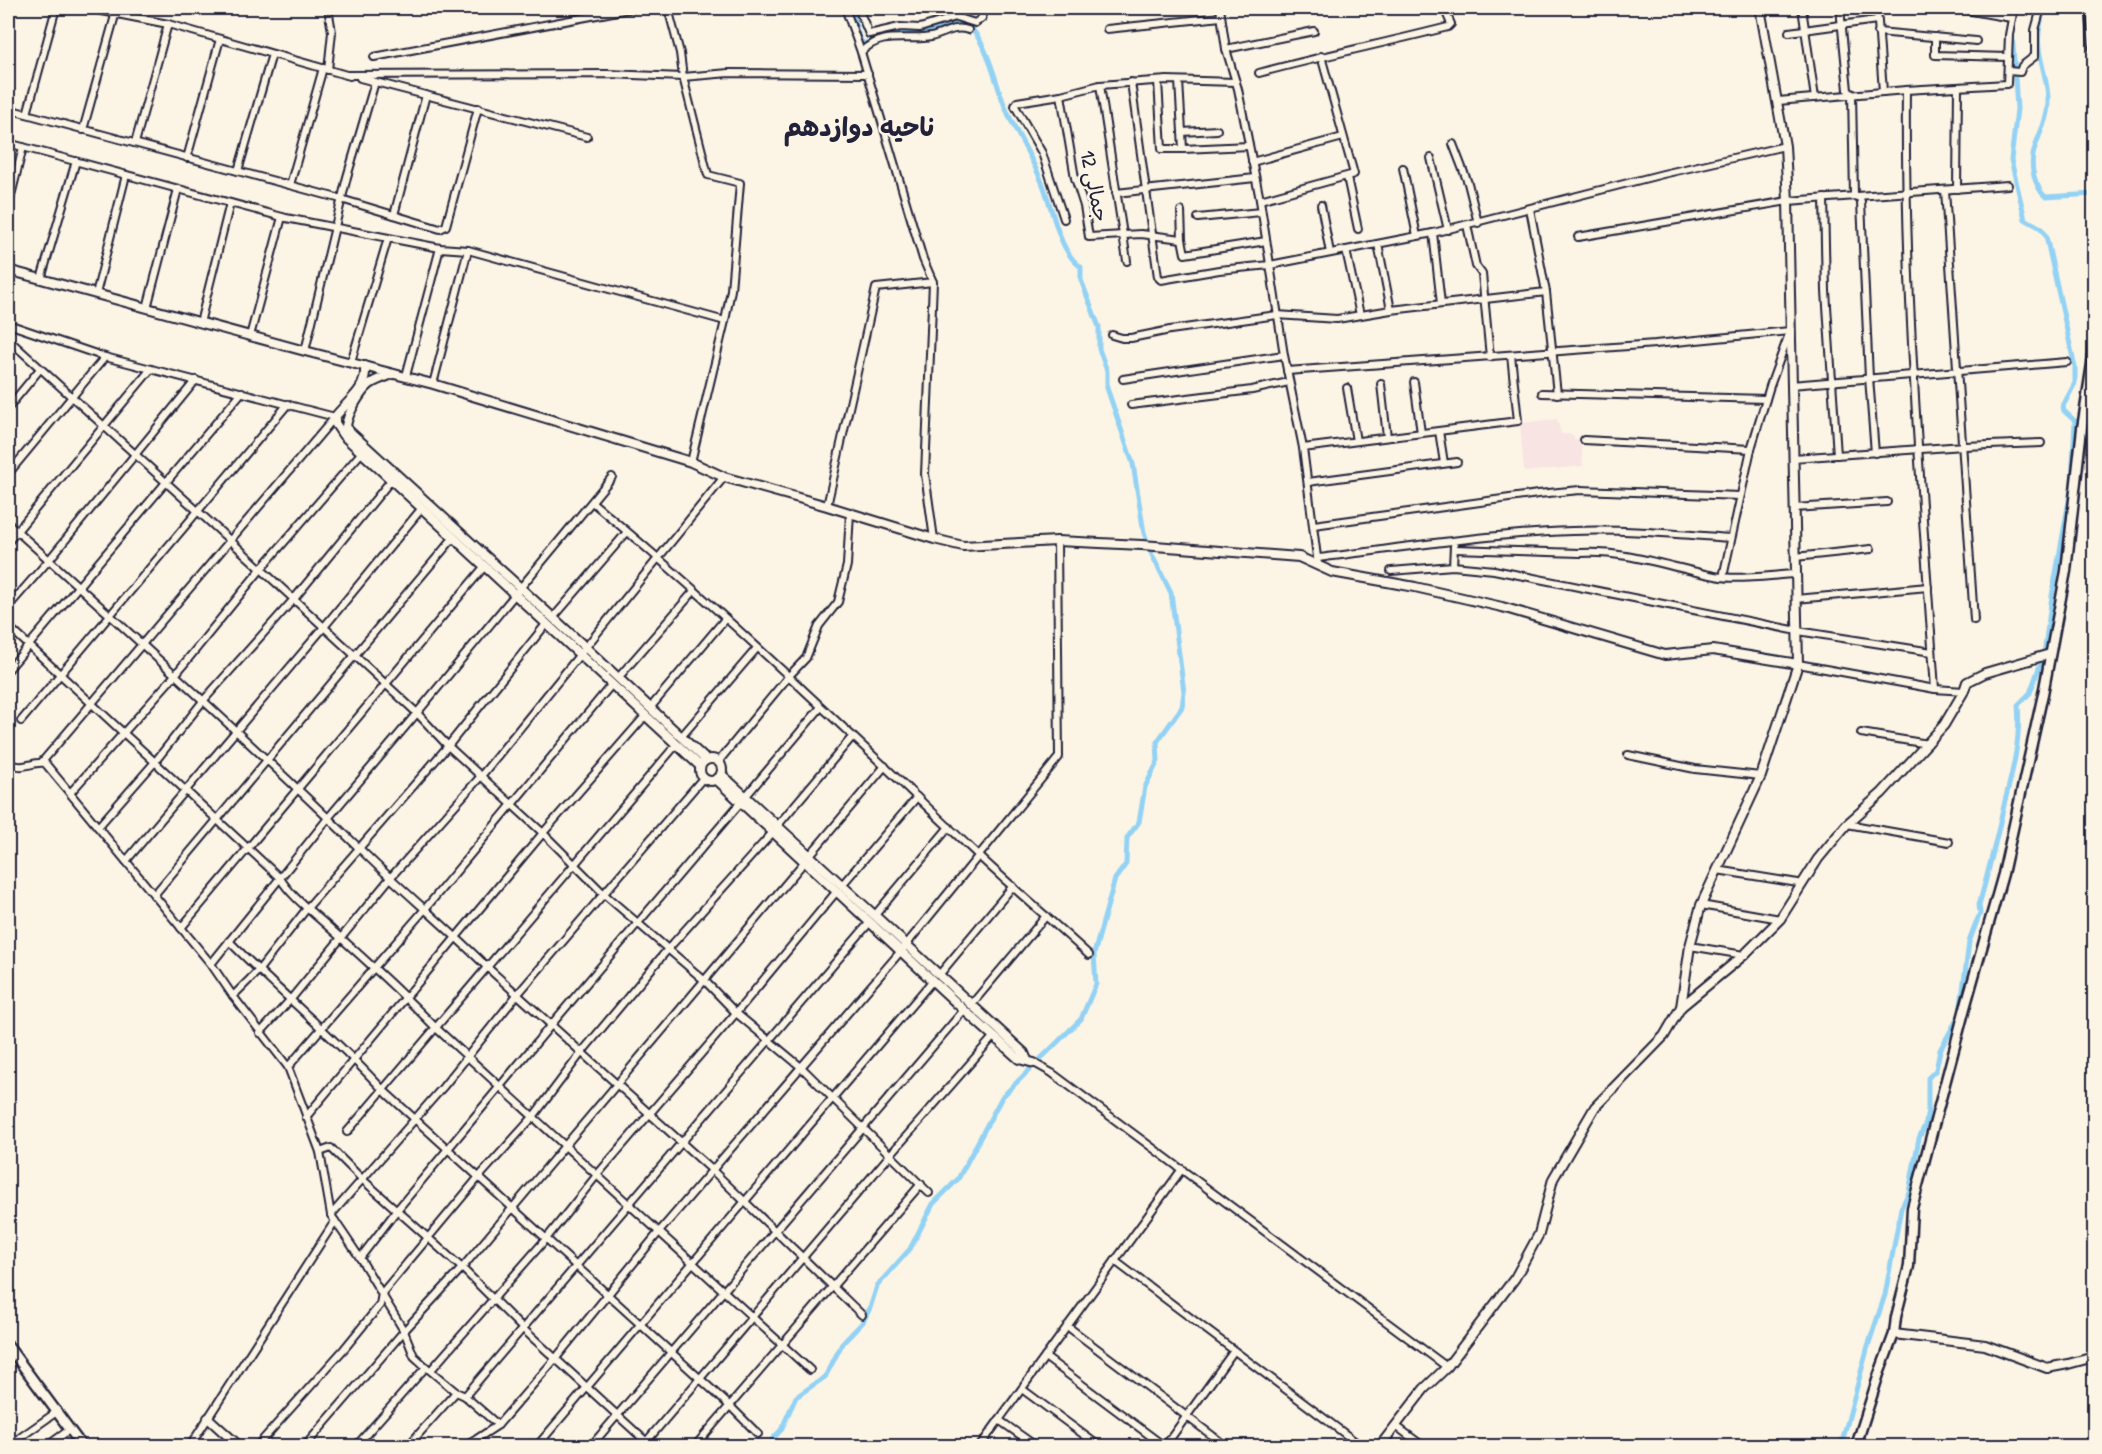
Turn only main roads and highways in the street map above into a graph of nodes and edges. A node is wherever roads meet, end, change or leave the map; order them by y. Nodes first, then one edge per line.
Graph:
1 (2091, 8) edge
2 (2094, 48) edge
3 (2094, 351) edge
4 (8, 1346) edge
5 (82, 1446) edge
6 (1856, 1446) edge

1 - 2 main road
3 - 6 main road
4 - 5 main road

